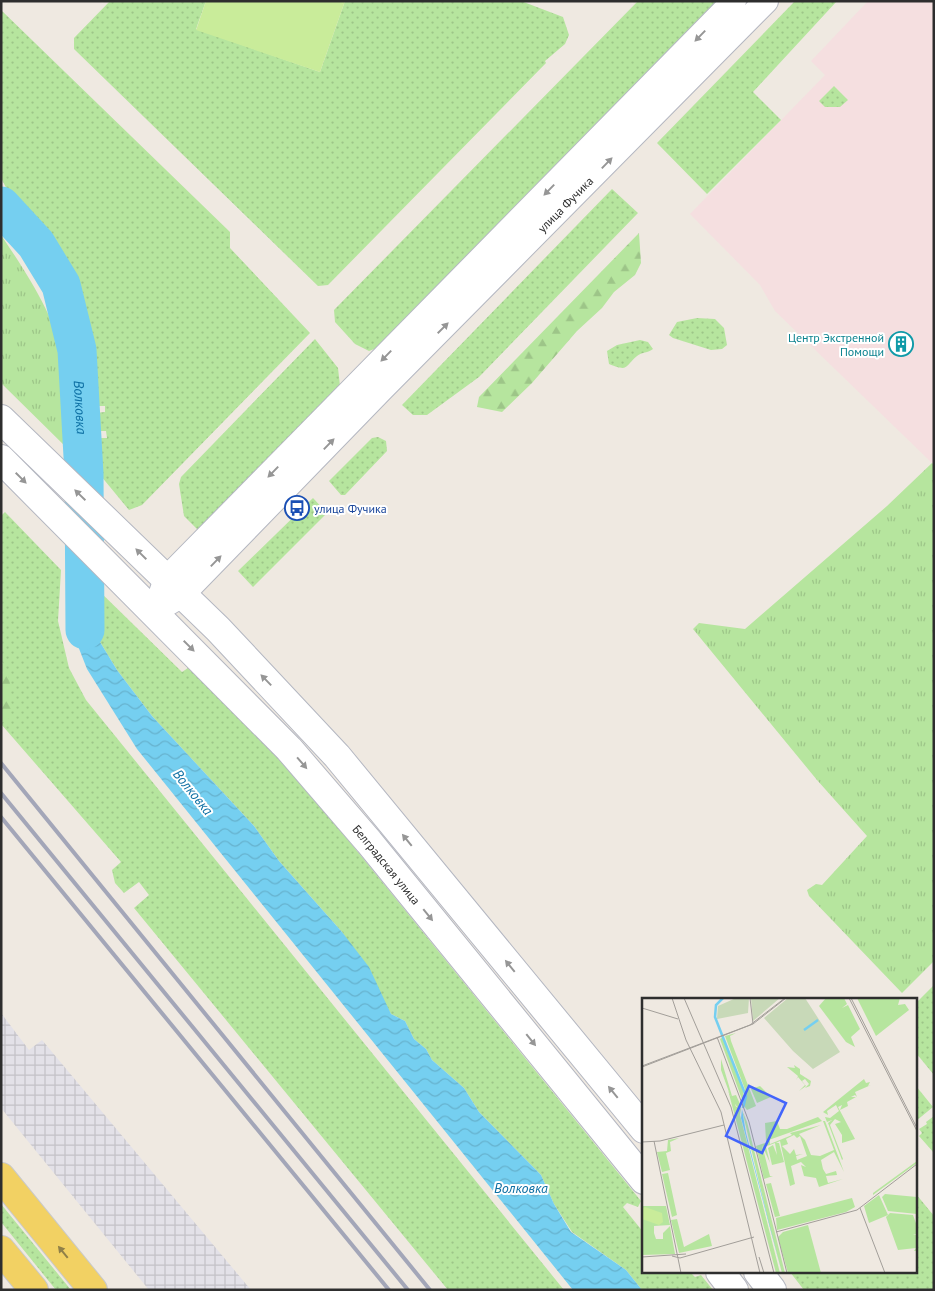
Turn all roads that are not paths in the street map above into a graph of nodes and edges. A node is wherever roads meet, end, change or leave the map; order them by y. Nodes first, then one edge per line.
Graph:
1 (734, 1) edge
2 (766, 1) edge
3 (1, 419) edge
4 (1, 458) edge
5 (174, 587) junction
6 (154, 612) junction
7 (642, 1127) edge
8 (1, 1177) edge
9 (642, 1178) edge
10 (1, 1250) edge
11 (722, 1274) edge
12 (760, 1274) edge
13 (34, 1290) edge
14 (93, 1290) edge
15 (734, 1290) edge
16 (772, 1290) edge

1 -> 5 street, улица Фучика
5 -> 2 street, улица Фучика
5 -> 3 street
4 -> 6 street, Белградская улица
5 - 6 street, улица Фучика
7 -> 5 street
6 -> 9 street, Белградская улица
14 -> 8 main road
10 - 13 main road
11 - 15 street
12 - 16 street

